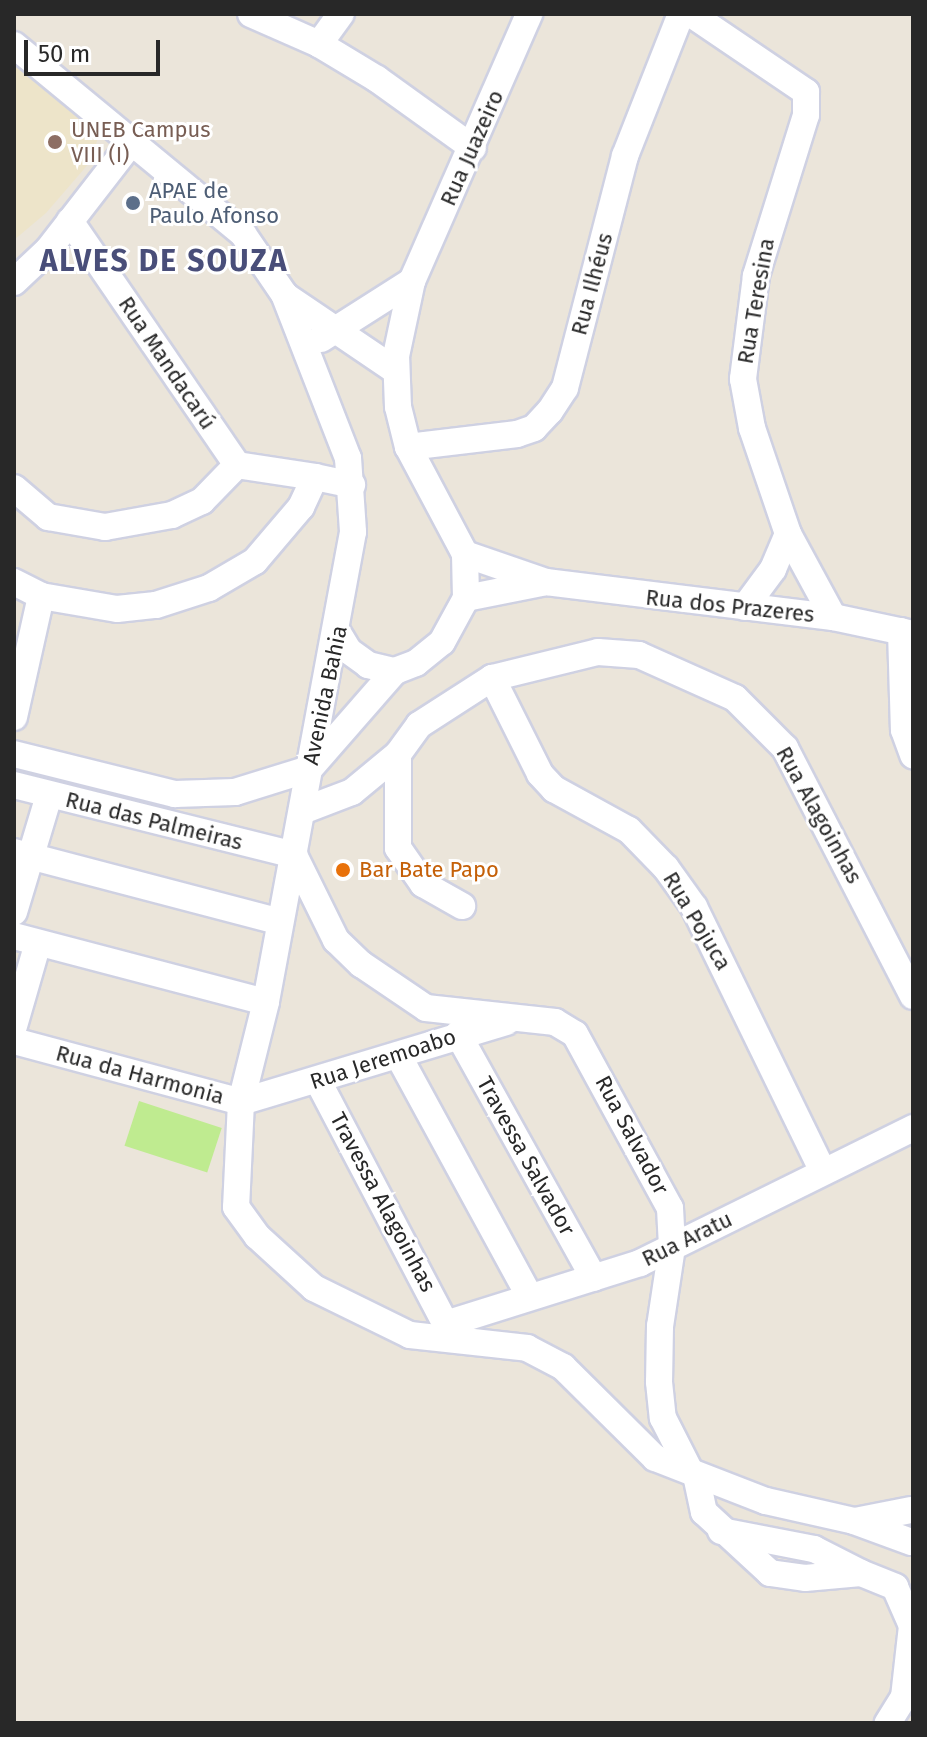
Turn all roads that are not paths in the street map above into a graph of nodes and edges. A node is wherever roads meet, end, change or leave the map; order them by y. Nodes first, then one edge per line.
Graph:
1 (251, 14) edge
2 (341, 14) edge
3 (529, 14) edge
4 (681, 14) edge
5 (691, 14) edge
6 (319, 44) junction
7 (14, 45) edge
8 (134, 139) junction
9 (473, 148) junction
10 (70, 221) junction
11 (412, 281) junction
12 (14, 282) edge
13 (284, 294) junction
14 (331, 332) junction
15 (306, 351) junction
16 (395, 370) junction
17 (408, 447) junction
18 (237, 465) junction
19 (315, 477) junction
20 (352, 485) junction
21 (14, 488) edge
22 (788, 534) junction
23 (465, 554) junction
24 (14, 582) edge
25 (546, 582) junction
26 (41, 596) junction
27 (466, 598) junction
28 (745, 607) junction
29 (833, 617) junction
30 (907, 632) edge
31 (338, 633) junction
32 (20, 660) edge
33 (395, 671) junction
34 (492, 678) junction
35 (14, 717) edge
36 (14, 754) edge
37 (398, 754) junction
38 (913, 755) edge
39 (309, 769) junction
40 (14, 785) edge
41 (49, 795) junction
42 (302, 811) junction
43 (22, 854) edge
44 (294, 855) junction
45 (462, 906) dead end
46 (14, 912) edge
47 (280, 922) junction
48 (26, 940) edge
49 (913, 996) edge
50 (266, 1002) junction
51 (426, 1008) junction
52 (526, 1017) junction
53 (14, 1026) edge
54 (458, 1034) junction
55 (14, 1041) edge
56 (425, 1046) junction
57 (398, 1055) junction
58 (318, 1081) junction
59 (241, 1102) junction
60 (913, 1128) edge
61 (823, 1171) junction
62 (672, 1247) junction
63 (594, 1278) junction
64 (529, 1295) junction
65 (451, 1330) junction
66 (693, 1473) junction
67 (912, 1509) edge
68 (854, 1521) junction
69 (912, 1543) edge
70 (888, 1723) edge

1 - 6 street
2 - 6 street
3 - 9 street, Rua Juazeiro
4 - 17 street, Rua Ilhéus
5 - 22 street, Rua Teresina
6 - 9 street
7 - 8 street, Avenida Bahia
8 - 10 street
8 - 13 street, Avenida Bahia
9 - 11 street, Rua Juazeiro
10 - 12 street
10 - 18 street, Rua Mandacarú
11 - 14 street
11 - 16 street, Rua Juazeiro
13 - 14 street, Avenida Bahia
13 - 15 street, Avenida Bahia
14 - 15 street
14 - 16 street, Avenida Bahia
15 - 20 street, Avenida Bahia
16 - 17 street, Rua Juazeiro
17 - 23 street, Rua Juazeiro
18 - 19 street
18 - 21 street
19 - 20 street
19 - 26 street
20 - 31 street, Avenida Bahia
22 - 28 street
22 - 29 street, Rua Teresina
23 - 25 street, Rua dos Prazeres
23 - 27 street
24 - 26 street
25 - 27 street, Rua dos Prazeres
25 - 28 street, Rua dos Prazeres
26 - 32 street
27 - 33 street
28 - 29 street, Rua dos Prazeres
29 - 30 street, Rua dos Prazeres
30 - 38 street
31 - 33 street
31 - 39 street, Avenida Bahia
32 - 35 street
33 - 39 street
34 - 37 street, Rua Alagoinhas
34 - 49 street, Rua Alagoinhas
34 - 61 street, Rua Pojuca
36 - 39 street, Rua das Palmeiras
37 - 42 street, Rua Alagoinhas
37 - 45 street
39 - 42 street, Avenida Bahia
40 - 41 street, Rua das Palmeiras
41 - 43 street
41 - 44 street, Rua das Palmeiras
42 - 44 street, Avenida Bahia
43 - 46 street
43 - 47 street
44 - 47 street, Avenida Bahia
44 - 51 street, Rua Salvador
47 - 50 street, Avenida Bahia
48 - 50 street
48 - 53 street
50 - 59 street, Avenida Bahia
51 - 52 street, Rua Salvador
51 - 56 street
52 - 54 street, Rua Jeremoabo
52 - 62 street, Rua Salvador
54 - 56 street, Rua Jeremoabo
54 - 63 street, Travessa Salvador
55 - 59 street, Rua da Harmonia
56 - 57 street, Rua Jeremoabo
57 - 58 street, Rua Jeremoabo
57 - 64 street
58 - 59 street, Rua Jeremoabo
58 - 65 street, Travessa Alagoinhas
59 - 65 street, Rua da Harmonia
60 - 61 street, Rua Aratu
61 - 62 street, Rua Aratu
62 - 63 street, Rua Aratu
62 - 66 street, Rua Salvador
63 - 64 street, Rua Aratu
64 - 65 street, Rua Aratu
65 - 66 street, Rua da Harmonia
66 - 68 street
66 - 70 street, Rua Salvador
67 - 68 street
67 - 69 street
68 - 69 street

